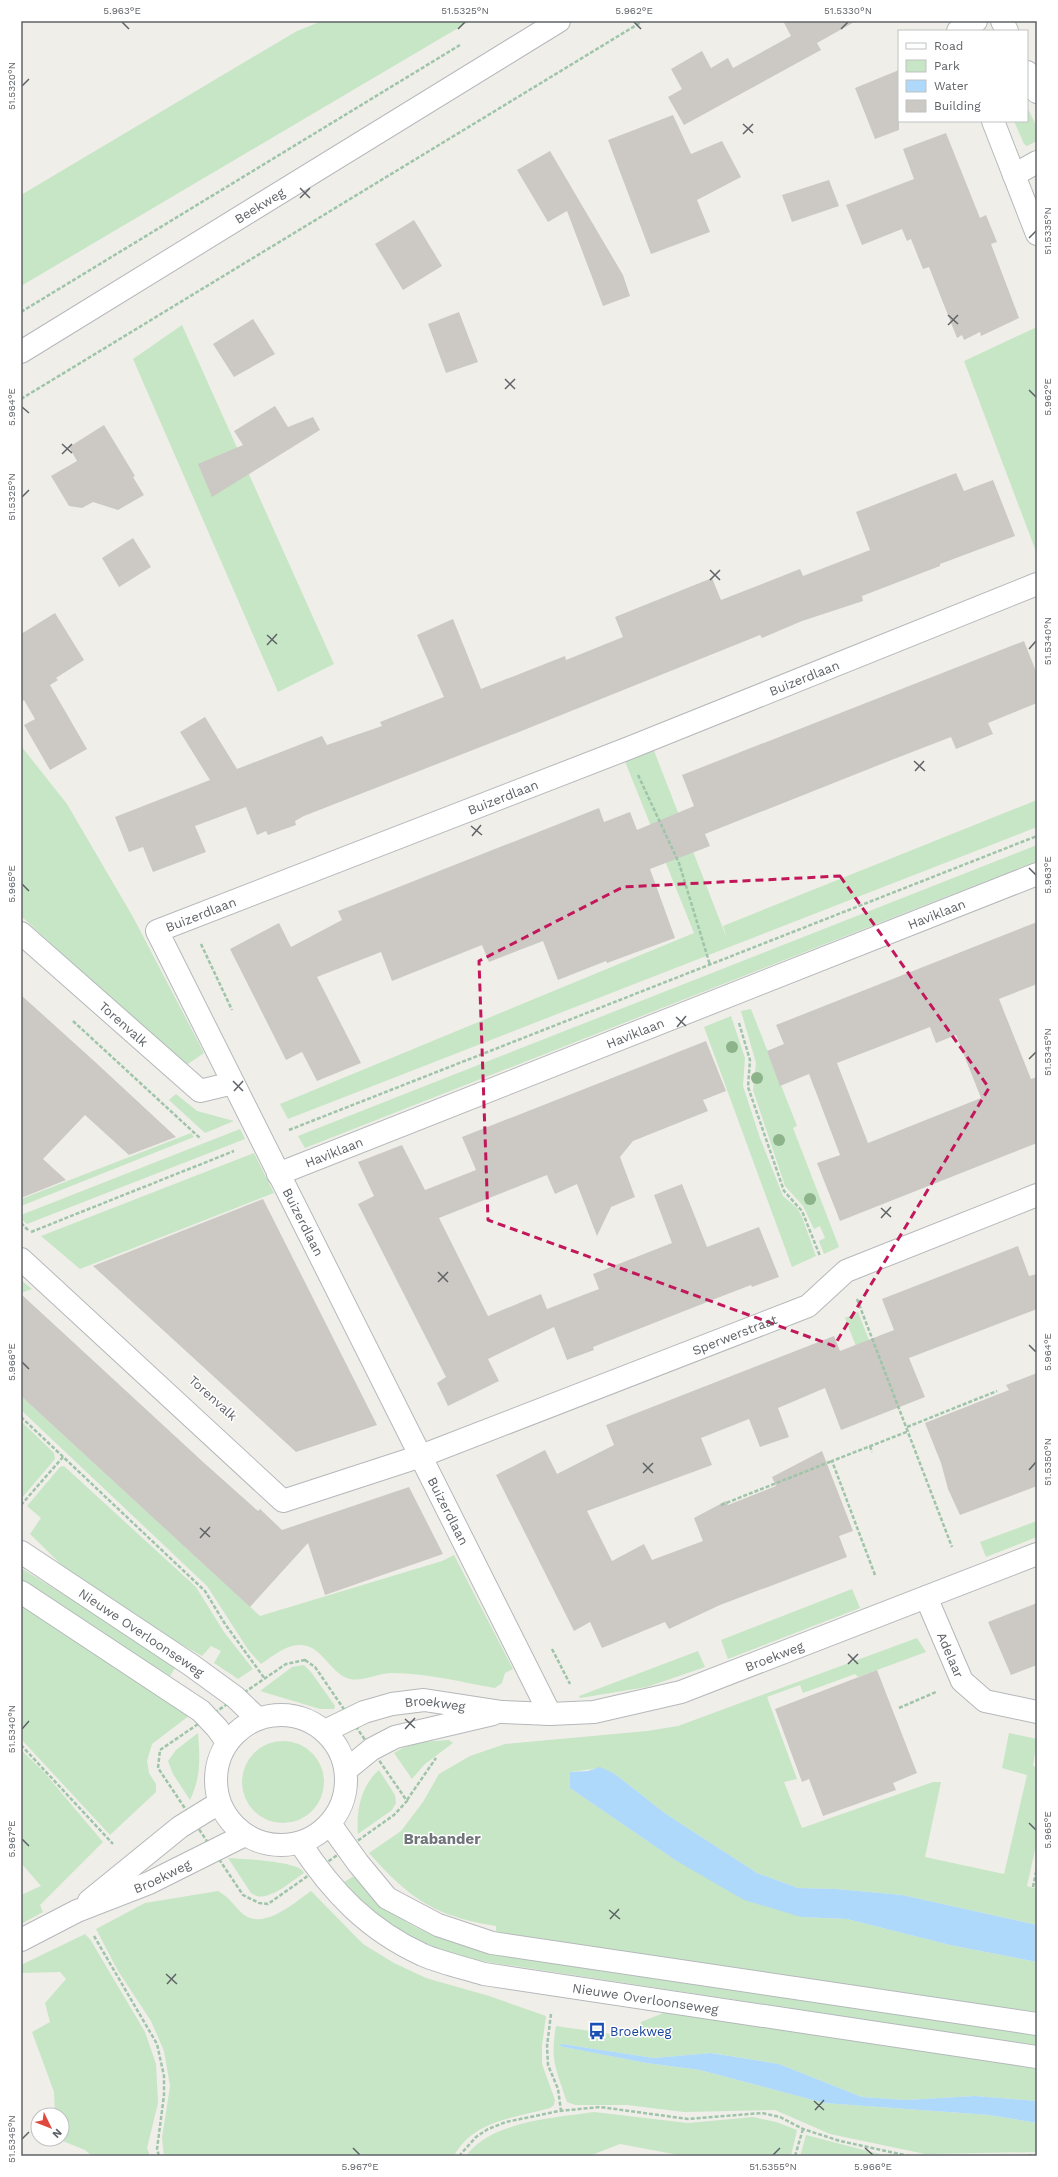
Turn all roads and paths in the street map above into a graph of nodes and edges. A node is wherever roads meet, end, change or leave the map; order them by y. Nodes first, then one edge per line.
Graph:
1 (559, 21) edge
2 (643, 21) edge
3 (976, 21) edge
4 (1002, 21) edge
5 (960, 30) edge
6 (1006, 30) edge
7 (466, 42) dead end
8 (1028, 74) edge
9 (1037, 92) edge
10 (993, 122) edge
11 (1037, 162) edge
12 (1014, 175) junction
13 (1037, 234) edge
14 (21, 312) edge
15 (21, 352) edge
16 (21, 399) edge
17 (1037, 584) edge
18 (629, 748) junction
19 (1037, 836) edge
20 (1037, 874) edge
21 (21, 933) edge
22 (710, 965) junction
23 (67, 1015) dead end
24 (737, 1018) dead end
25 (233, 1084) junction
26 (201, 1139) dead end
27 (262, 1140) junction
28 (278, 1174) junction
29 (1037, 1195) edge
30 (21, 1223) edge
31 (30, 1232) junction
32 (26, 1234) dead end
33 (36, 1237) dead end
34 (21, 1259) edge
35 (838, 1278) junction
36 (997, 1391) dead end
37 (21, 1417) edge
38 (908, 1429) junction
39 (870, 1446) junction
40 (872, 1452) dead end
41 (421, 1456) junction
42 (63, 1457) junction
43 (832, 1461) junction
44 (21, 1505) edge
45 (721, 1505) dead end
46 (952, 1547) dead end
47 (21, 1552) edge
48 (1037, 1554) edge
49 (875, 1576) dead end
50 (21, 1592) edge
51 (926, 1597) junction
52 (265, 1679) junction
53 (962, 1681) junction
54 (235, 1697) junction
55 (899, 1708) dead end
56 (502, 1712) junction
57 (1037, 1712) edge
58 (550, 1714) junction
59 (208, 1717) junction
60 (351, 1717) junction
61 (258, 1718) junction
62 (325, 1731) junction
63 (227, 1742) junction
64 (21, 1745) edge
65 (372, 1749) junction
66 (346, 1770) junction
67 (173, 1790) junction
68 (171, 1795) dead end
69 (219, 1803) junction
70 (192, 1820) junction
71 (330, 1824) junction
72 (244, 1835) junction
73 (300, 1843) junction
74 (348, 1849) junction
75 (118, 1850) dead end
76 (213, 1851) junction
77 (1037, 1868) edge
78 (316, 1869) junction
79 (1033, 1887) dead end
80 (77, 1910) junction
81 (21, 1940) edge
82 (551, 2012) dead end
83 (1037, 2024) edge
84 (1037, 2057) edge
85 (561, 2111) junction
86 (803, 2129) junction
87 (1037, 2155) edge
88 (159, 2156) edge
89 (459, 2156) edge
90 (795, 2156) edge
91 (909, 2156) edge
92 (1022, 2156) edge

1 - 15 street, Beekweg
2 - 16 path
3 - 5 street
4 - 6 street
7 - 14 path
8 - 9 street
10 - 12 street
11 - 12 street
12 - 13 street
17 - 18 street, Buizerdlaan
18 - 22 path
18 - 25 street, Buizerdlaan
19 - 22 path
20 - 28 street, Haviklaan
21 - 25 street, Torenvalk
22 - 27 path
23 - 26 path
24 - 35 path
25 - 27 street, Buizerdlaan
27 - 28 street, Buizerdlaan
27 - 31 path
28 - 41 street, Buizerdlaan
29 - 35 street, Sperwerstraat
30 - 31 path
31 - 32 path
31 - 33 path
34 - 41 street
35 - 38 path
35 - 41 street, Sperwerstraat
36 - 38 path
37 - 42 path
38 - 39 path
38 - 46 path
39 - 40 path
39 - 43 path
41 - 58 street, Buizerdlaan
42 - 44 path
42 - 52 path
43 - 45 path
43 - 49 path
47 - 54 street, Nieuwe Overloonseweg
48 - 51 street, Broekweg
50 - 59 street
51 - 53 street, Adelaar
51 - 58 street, Broekweg
52 - 54 path
52 - 60 path
53 - 55 path
53 - 57 street, Adelaar
54 - 59 path
54 - 61 street, Nieuwe Overloonseweg
56 - 58 street, Broekweg
56 - 60 street, Broekweg
56 - 65 street, Broekweg
59 - 63 street
59 - 67 path
60 - 62 street, Broekweg
60 - 65 path
61 - 62 street
61 - 63 street
62 - 66 street
63 - 69 street
64 - 75 path
65 - 66 street, Broekweg
65 - 74 path
66 - 71 street
67 - 68 path
67 - 70 path
69 - 70 street, Broekweg
69 - 72 street
70 - 76 path
70 - 80 street, Broekweg
71 - 73 street
71 - 74 street
72 - 73 street
72 - 76 street, Broekweg
73 - 78 street, Nieuwe Overloonseweg
74 - 78 path
74 - 83 street
76 - 78 path
76 - 80 street, Broekweg
77 - 79 path
78 - 84 street, Nieuwe Overloonseweg
80 - 81 street, Broekweg
80 - 88 path
82 - 85 path
85 - 86 path
85 - 89 path
86 - 90 path
86 - 91 path
87 - 92 path

